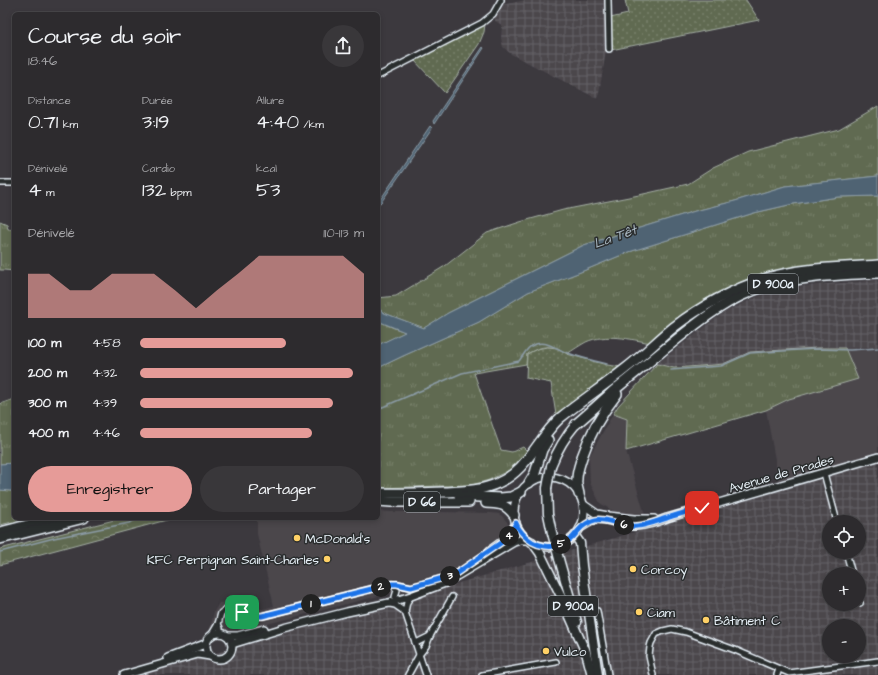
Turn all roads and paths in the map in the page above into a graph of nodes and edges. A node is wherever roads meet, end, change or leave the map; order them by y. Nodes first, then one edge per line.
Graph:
1 (501, 0) edge
2 (608, 0) edge
3 (609, 49) dead end
4 (380, 75) edge
5 (12, 182) edge
6 (0, 183) edge
7 (878, 265) edge
8 (878, 273) edge
9 (728, 294) junction
10 (699, 310) junction
11 (682, 335) junction
12 (576, 424) junction
13 (878, 457) edge
14 (824, 473) junction
15 (529, 483) junction
16 (521, 492) junction
17 (380, 494) edge
18 (380, 494) edge
19 (579, 494) junction
20 (466, 499) junction
21 (380, 501) edge
22 (584, 505) junction
23 (835, 515) edge
24 (667, 518) junction
25 (515, 519) junction
26 (47, 520) edge
27 (76, 520) edge
28 (580, 528) junction
29 (0, 532) edge
30 (575, 536) junction
31 (0, 539) edge
32 (530, 541) junction
33 (454, 575) junction
34 (392, 584) junction
35 (411, 596) junction
36 (395, 597) junction
37 (452, 597) dead end
38 (389, 603) junction
39 (597, 611) dead end
40 (405, 612) junction
41 (218, 624) junction
42 (220, 633) junction
43 (212, 634) junction
44 (228, 636) junction
45 (430, 636) junction
46 (415, 642) junction
47 (206, 644) junction
48 (232, 644) junction
49 (586, 653) junction
50 (419, 655) junction
51 (210, 656) junction
52 (878, 661) edge
53 (556, 662) dead end
54 (779, 669) junction
55 (496, 674) edge
56 (123, 675) edge
57 (408, 675) edge
58 (426, 675) edge
59 (482, 675) edge
60 (592, 675) edge
61 (598, 675) edge
62 (608, 675) edge
63 (653, 675) edge
64 (777, 675) edge

1 - 4 street
2 - 3 street
5 - 6 street
7 - 9 highway, D 900a
8 - 11 highway, D 900a
9 - 10 highway
9 - 12 highway, D 900a
10 - 15 highway
10 - 17 highway
11 - 12 highway, D 900a
11 - 19 highway
12 - 49 main road, D 900a, bridge
13 - 14 main road, Avenue de Prades
14 - 23 street
14 - 24 main road, Avenue de Prades
15 - 16 main road
15 - 19 main road
16 - 20 highway, D 66
16 - 25 main road
18 - 20 highway, D 66
19 - 22 main road
20 - 21 highway, D 66
20 - 25 highway, D 66
22 - 24 main road, Avenue de Prades
22 - 28 main road
24 - 28 main road, Avenue de Prades
25 - 32 main road
25 - 33 main road
26 - 29 highway
27 - 31 highway
28 - 30 main road
30 - 32 main road
30 - 61 main road
32 - 35 main road
32 - 49 main road
33 - 34 street
33 - 36 main road
34 - 36 street
34 - 41 street
35 - 38 main road
35 - 40 street
36 - 44 main road
37 - 45 street
38 - 40 street
38 - 48 main road
39 - 62 street
40 - 46 street
41 - 42 street
41 - 43 street
42 - 43 main road
42 - 44 main road
43 - 47 main road
44 - 48 main road
45 - 46 street
45 - 50 street
46 - 50 street
47 - 51 main road
47 - 56 main road
48 - 51 main road
49 - 60 main road, D 900a
50 - 57 street
50 - 58 street
51 - 56 main road
52 - 54 street
53 - 55 street
54 - 63 street
54 - 64 street
55 - 59 street

